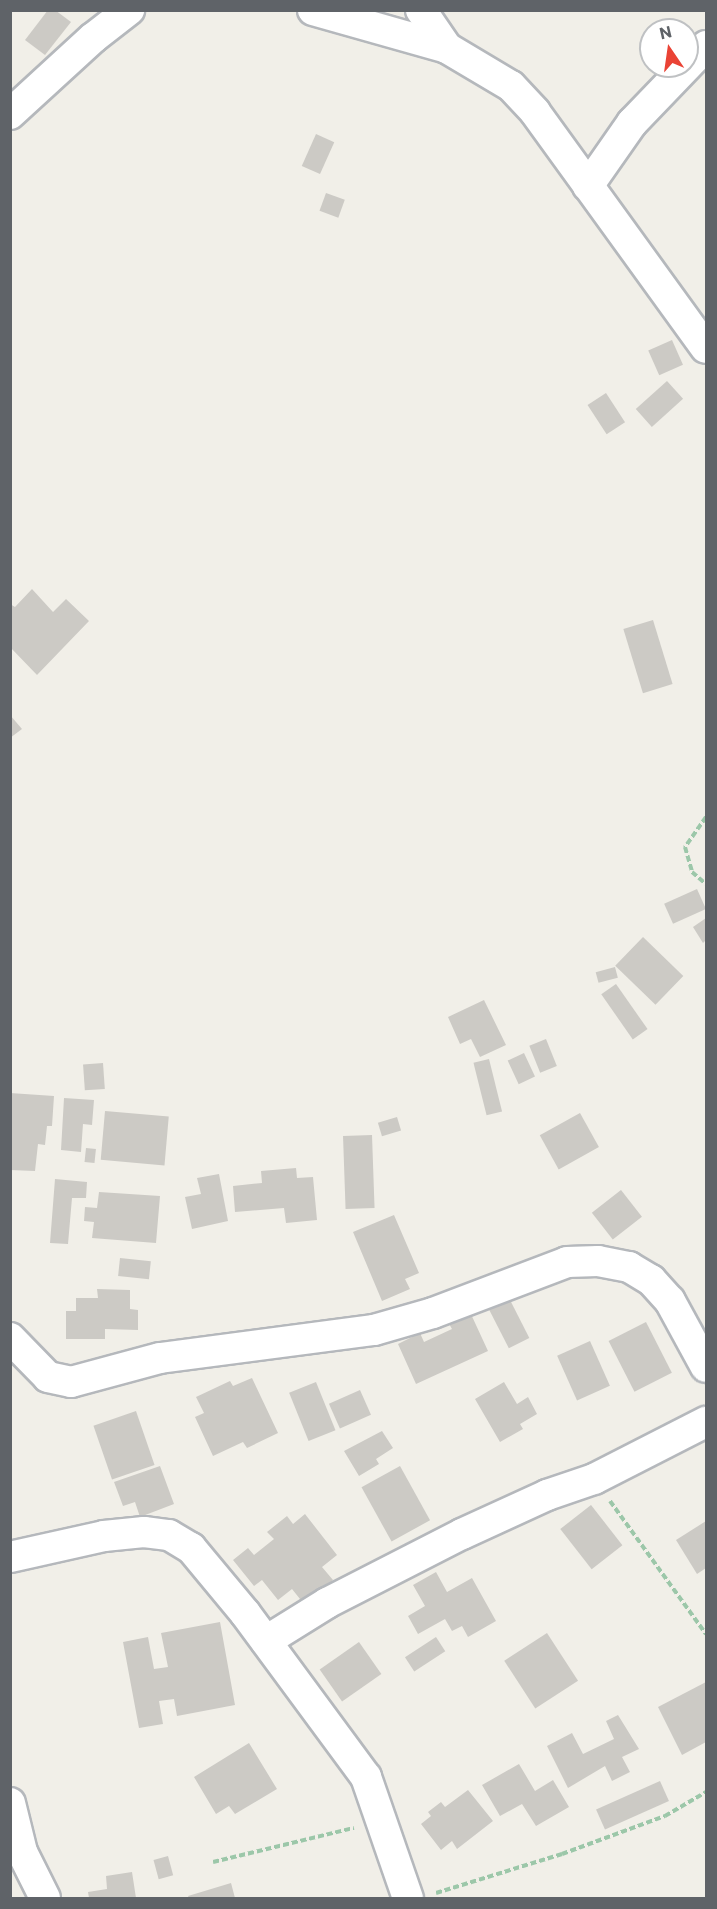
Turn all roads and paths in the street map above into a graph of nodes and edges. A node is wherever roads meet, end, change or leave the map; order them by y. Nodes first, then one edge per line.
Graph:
1 (129, 10) edge
2 (313, 10) edge
3 (421, 10) edge
4 (706, 46) edge
5 (447, 48) junction
6 (10, 114) edge
7 (588, 186) junction
8 (706, 348) edge
9 (706, 817) edge
10 (706, 884) edge
11 (10, 1338) edge
12 (706, 1367) edge
13 (706, 1422) edge
14 (594, 1479) junction
15 (10, 1557) edge
16 (706, 1634) edge
17 (266, 1641) junction
18 (706, 1792) edge
19 (10, 1803) edge
20 (381, 1822) junction
21 (213, 1862) dead end
22 (418, 1897) edge
23 (45, 1899) edge

1 - 6 street
2 - 5 street
3 - 5 street
4 - 7 street
5 - 7 street
7 - 8 street
9 - 10 path
11 - 12 street
13 - 14 street
14 - 16 path
14 - 17 street
15 - 17 street
17 - 20 street
18 - 22 path
19 - 23 street
20 - 21 path
20 - 22 street

